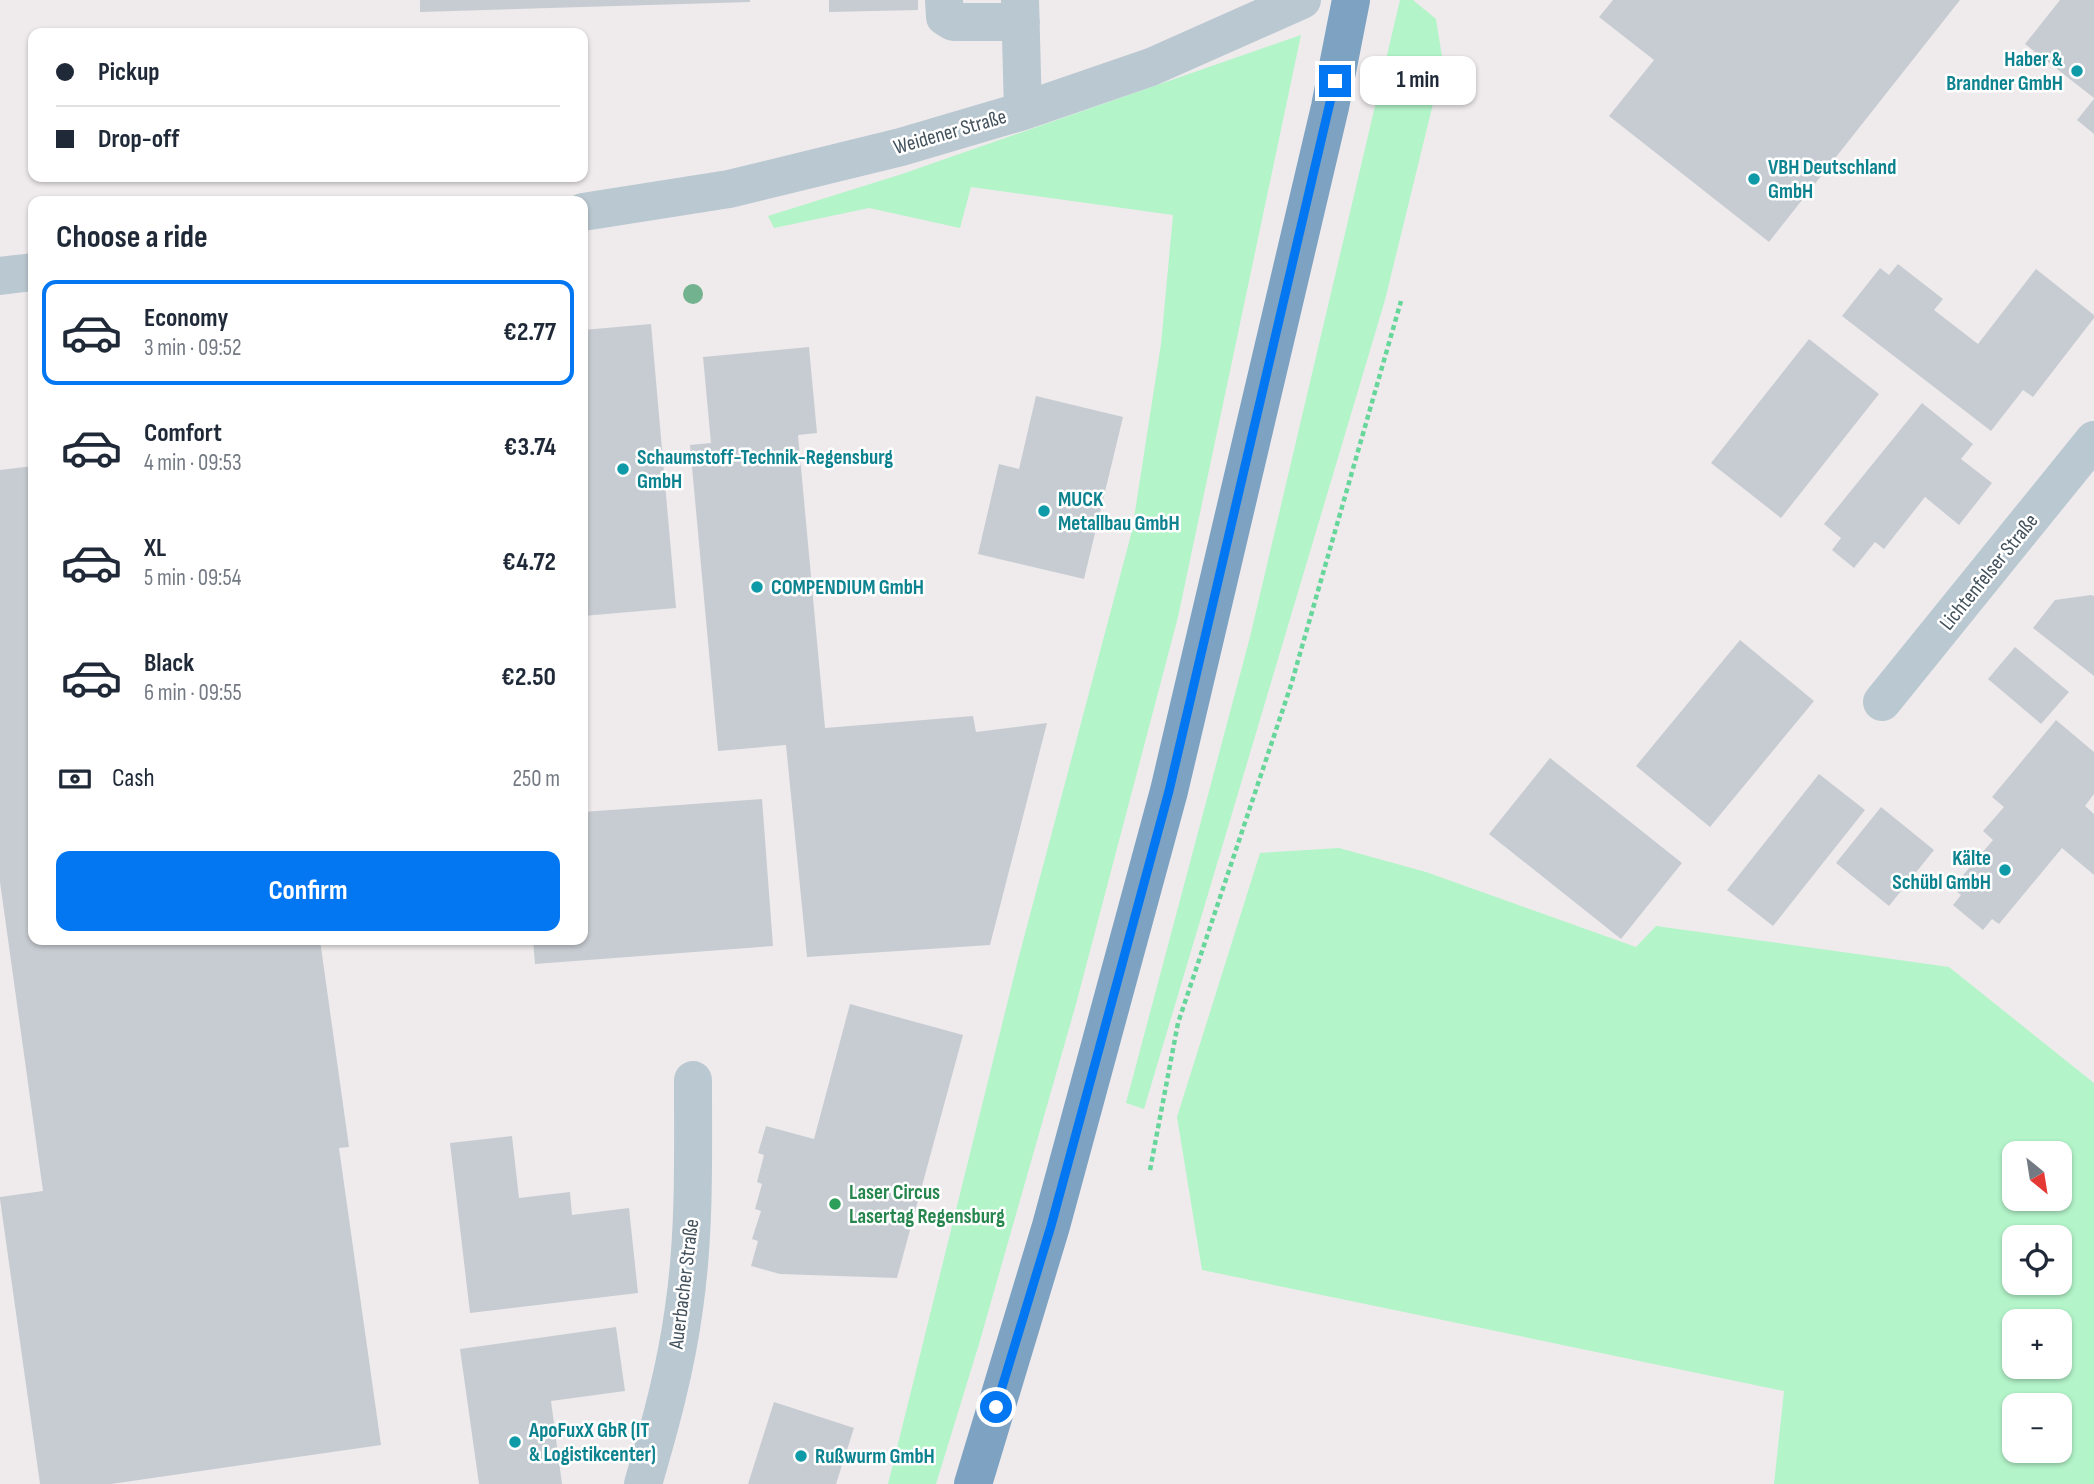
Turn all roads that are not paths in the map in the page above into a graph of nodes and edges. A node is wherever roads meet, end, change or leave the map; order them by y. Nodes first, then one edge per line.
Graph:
1 (944, 0) edge
2 (1302, 0) edge
3 (1351, 0) edge
4 (1021, 11) edge
5 (1023, 111) junction
6 (588, 211) edge
7 (28, 273) edge
8 (0, 276) edge
9 (2094, 440) edge
10 (1882, 702) dead end
11 (693, 1080) dead end
12 (643, 1484) edge
13 (973, 1484) edge

1 - 4 street
2 - 5 street, Weidener Straße
3 - 13 highway
4 - 5 street
5 - 6 street, Weidener Straße
7 - 8 street
9 - 10 street, Lichtenfelser Straße
11 - 12 street, Auerbacher Straße

